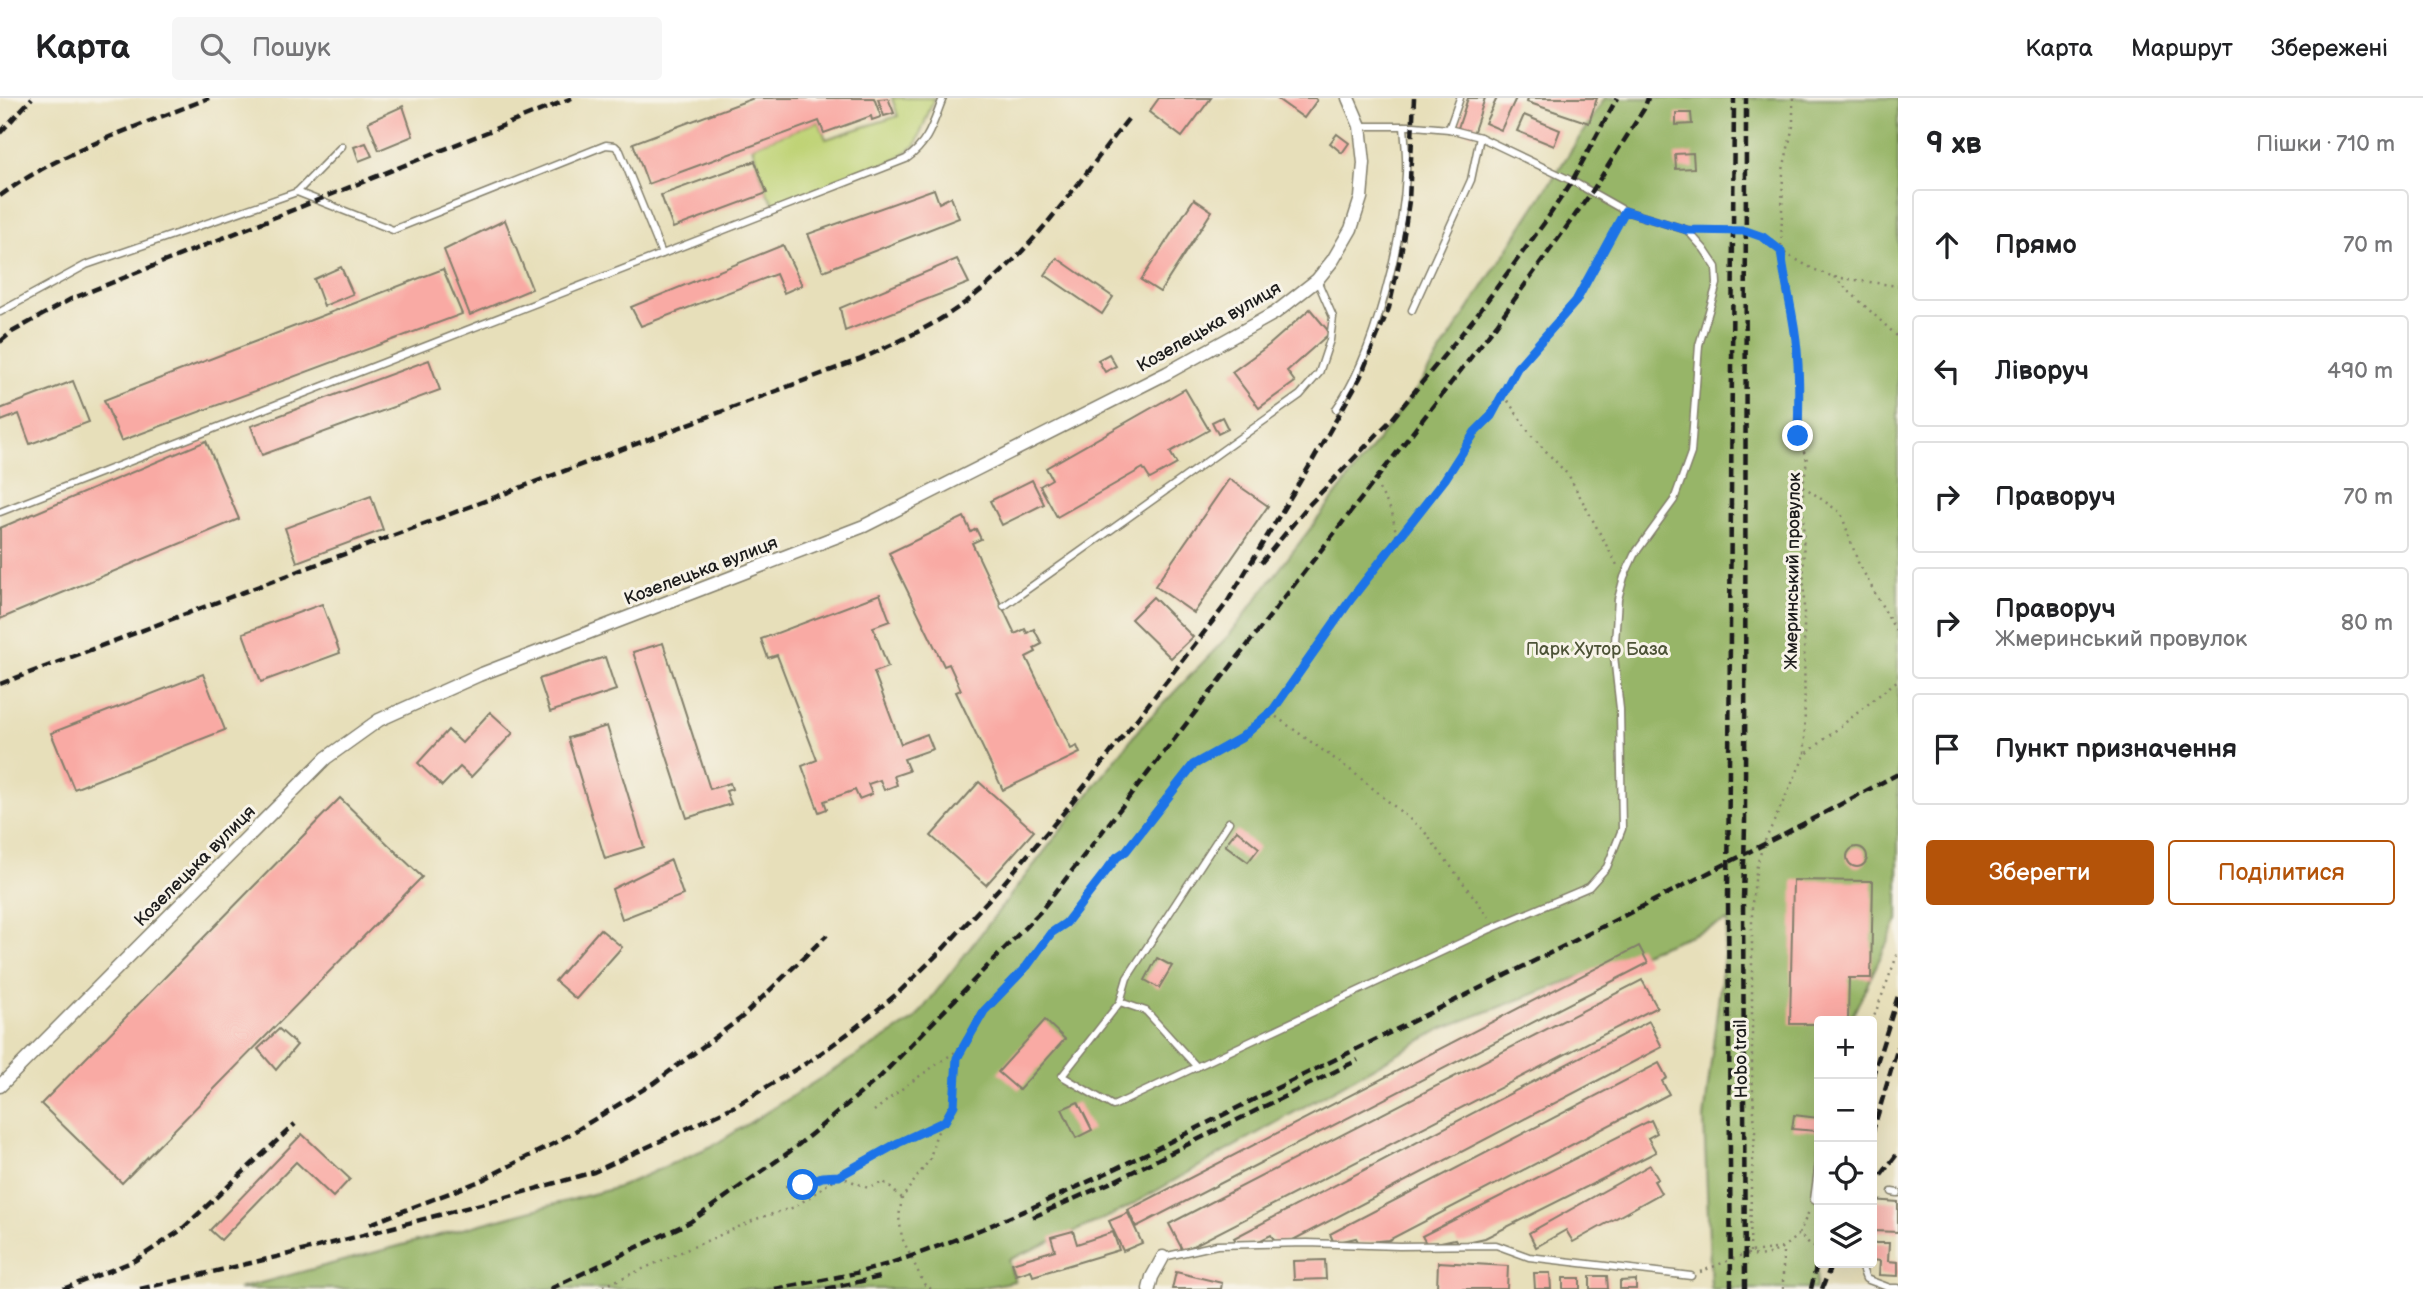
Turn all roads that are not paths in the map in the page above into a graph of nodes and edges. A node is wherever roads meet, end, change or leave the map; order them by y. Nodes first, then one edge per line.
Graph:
1 (943, 98) edge
2 (1348, 98) edge
3 (1460, 98) edge
4 (1360, 126) junction
5 (1405, 126) junction
6 (1449, 129) junction
7 (1480, 137) junction
8 (342, 146) dead end
9 (297, 192) junction
10 (662, 254) junction
11 (1317, 281) junction
12 (1412, 310) dead end
13 (0, 312) edge
14 (1336, 409) dead end
15 (0, 512) edge
16 (1004, 606) dead end
17 (1229, 822) dead end
18 (1121, 1002) junction
19 (1197, 1066) junction
20 (0, 1086) edge
21 (1163, 1257) joint
22 (1862, 1268) edge
23 (1691, 1276) road end
24 (1898, 1288) edge
25 (1149, 1289) edge

1 - 10 lane
2 - 4 street, Козелецька вулиця
3 - 6 lane
4 - 5 lane
4 - 11 street, Козелецька вулиця
5 - 6 lane
5 - 14 lane
6 - 7 lane
7 - 12 lane
7 - 19 lane
8 - 9 lane
9 - 10 lane
9 - 13 lane
10 - 15 lane
11 - 16 lane
11 - 20 street, Козелецька вулиця
17 - 18 lane
18 - 19 lane
18 - 19 lane
21 - 23 lane
21 - 25 street
22 - 24 lane

